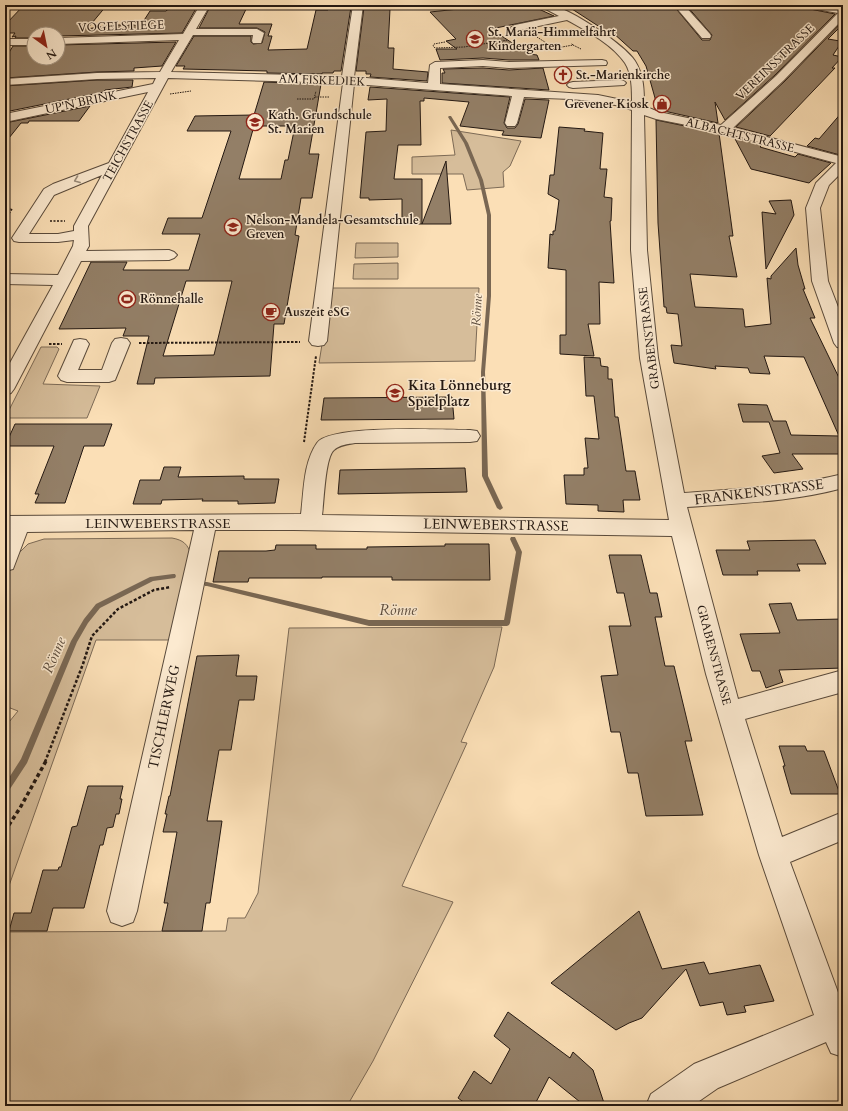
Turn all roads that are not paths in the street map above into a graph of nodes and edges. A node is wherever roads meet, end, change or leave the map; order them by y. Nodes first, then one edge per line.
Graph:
1 (205, 5) edge
2 (358, 5) edge
3 (568, 5) edge
4 (679, 5) edge
5 (810, 5) edge
6 (547, 7) edge
7 (843, 12) edge
8 (569, 17) junction
9 (515, 28) dead end
10 (187, 35) junction
11 (706, 36) dead end
12 (66, 41) edge
13 (257, 41) dead end
14 (5, 42) edge
15 (26, 42) edge
16 (629, 61) junction
17 (602, 63) junction
18 (165, 75) junction
19 (199, 76) junction
20 (349, 80) junction
21 (5, 82) edge
22 (620, 83) junction
23 (638, 84) junction
24 (157, 86) junction
25 (434, 86) junction
26 (529, 86) dead end
27 (519, 93) junction
28 (638, 108) junction
29 (5, 118) edge
30 (511, 123) dead end
31 (724, 129) junction
32 (843, 163) edge
33 (113, 166) junction
34 (80, 236) junction
35 (169, 255) dead end
36 (75, 256) junction
37 (5, 279) edge
38 (62, 280) junction
39 (318, 341) road end
40 (121, 343) road end
41 (843, 343) edge
42 (80, 344) road end
43 (5, 389) edge
44 (470, 436) dead end
45 (843, 481) edge
46 (675, 501) junction
47 (206, 522) junction
48 (311, 522) junction
49 (12, 524) edge
50 (681, 528) junction
51 (5, 563) edge
52 (843, 681) edge
53 (730, 712) junction
54 (843, 826) edge
55 (773, 855) junction
56 (122, 911) dead end
57 (840, 1033) edge
58 (663, 1106) edge

1 - 10 street, TEICHSTRASSE
2 - 20 street
3 - 6 street
4 - 11 street
5 - 7 street
6 - 8 street, GRABENSTRASSE
7 - 31 street, VEREINSSTRASSE
8 - 9 street
8 - 16 street, GRABENSTRASSE
10 - 12 street, VOGELSTIEGE
10 - 13 street, VOGELSTIEGE
10 - 18 street, TEICHSTRASSE
14 - 15 street
16 - 17 street
16 - 23 street, GRABENSTRASSE
17 - 22 street
17 - 25 street
18 - 19 street, AM FISKEDIEK
18 - 21 street, AM FISKEDIEK
18 - 24 street, TEICHSTRASSE
19 - 20 street, AM FISKEDIEK
19 - 24 street, UP'N BRINK
20 - 25 street, AM FISKEDIEK
20 - 39 street
22 - 23 street
22 - 26 street
23 - 28 street, GRABENSTRASSE
24 - 29 street, UP'N BRINK
24 - 33 street, TEICHSTRASSE
25 - 27 street, AM FISKEDIEK
27 - 28 street, AM FISKEDIEK
27 - 30 street
28 - 31 street, ALBACHTSTRASSE
28 - 46 street, GRABENSTRASSE
31 - 32 street, ALBACHTSTRASSE
32 - 41 street
33 - 34 street, TEICHSTRASSE
33 -> 34 street
34 - 36 street, TEICHSTRASSE
35 - 36 street
36 - 38 street, TEICHSTRASSE
37 - 38 street
38 - 43 street, TEICHSTRASSE
40 - 42 street
44 - 48 street
45 - 46 street, FRANKENSTRASSE
46 - 50 street, GRABENSTRASSE
47 - 48 street, LEINWEBERSTRASSE
47 - 49 street, LEINWEBERSTRASSE
47 - 56 street, TISCHLERWEG
48 - 50 street, LEINWEBERSTRASSE
49 - 51 street
50 - 53 street, GRABENSTRASSE
52 - 53 street, GRABENSTRASSE
53 - 55 street, GRABENSTRASSE
54 - 55 street
55 - 57 street, GRABENSTRASSE
57 - 58 street

